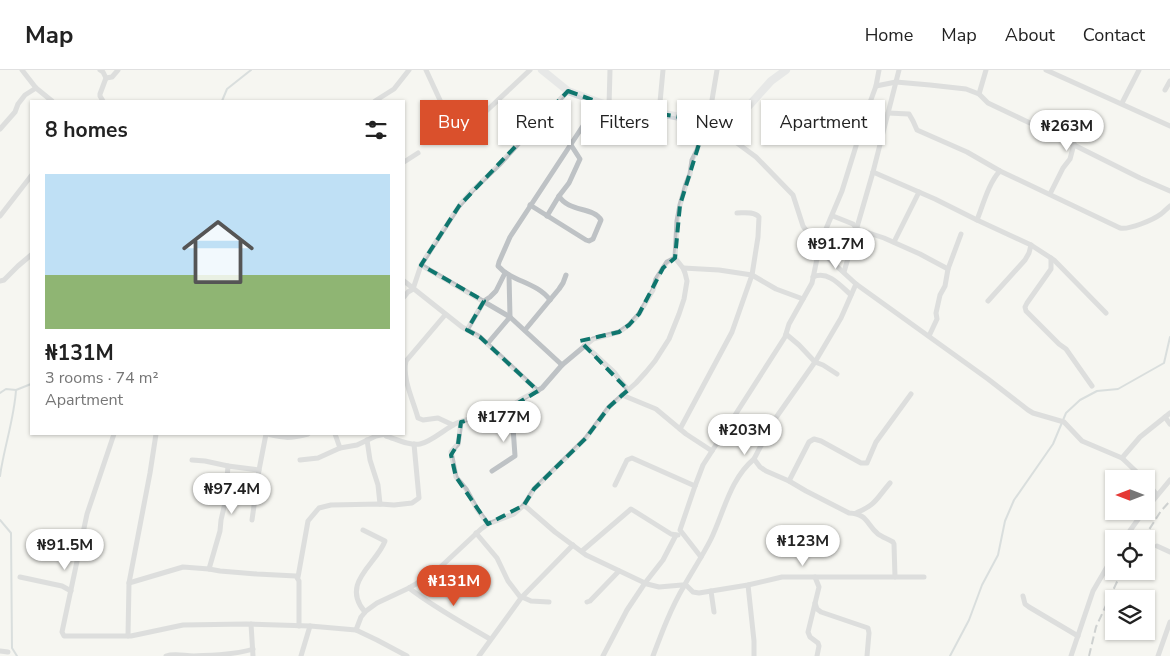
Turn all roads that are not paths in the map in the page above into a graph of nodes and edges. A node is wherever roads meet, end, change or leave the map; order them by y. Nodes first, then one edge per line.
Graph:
1 (22, 70) edge
2 (100, 70) edge
3 (118, 70) edge
4 (409, 70) edge
5 (426, 70) edge
6 (530, 70) edge
7 (542, 70) edge
8 (610, 70) edge
9 (663, 70) edge
10 (717, 70) edge
11 (786, 70) edge
12 (879, 70) edge
13 (899, 70) edge
14 (986, 70) edge
15 (1046, 70) edge
16 (1138, 70) edge
17 (106, 78) junction
18 (1170, 81) edge
19 (896, 82) junction
20 (876, 86) junction
21 (36, 88) junction
22 (1165, 90) dead end
23 (568, 91) junction
24 (100, 94) junction
25 (979, 94) junction
26 (51, 100) edge
27 (95, 100) edge
28 (102, 100) edge
29 (377, 100) edge
30 (590, 100) edge
31 (608, 100) edge
32 (660, 100) edge
33 (712, 100) edge
34 (751, 103) edge
35 (1122, 104) junction
36 (888, 114) junction
37 (1170, 126) edge
38 (581, 127) edge
39 (0, 129) edge
40 (1074, 144) junction
41 (571, 145) junction
42 (699, 145) edge
43 (740, 145) edge
44 (418, 153) dead end
45 (405, 161) edge
46 (1000, 171) junction
47 (873, 172) junction
48 (30, 177) edge
49 (1170, 191) edge
50 (919, 192) junction
51 (1050, 194) junction
52 (559, 196) junction
53 (530, 205) junction
54 (1170, 206) edge
55 (737, 213) dead end
56 (0, 216) edge
57 (547, 216) junction
58 (833, 216) junction
59 (977, 220) junction
60 (857, 229) junction
61 (961, 234) dead end
62 (894, 242) junction
63 (1031, 245) junction
64 (819, 249) junction
65 (30, 256) edge
66 (675, 258) junction
67 (1052, 258) junction
68 (421, 265) junction
69 (683, 268) junction
70 (948, 268) junction
71 (844, 272) junction
72 (507, 274) junction
73 (566, 275) dead end
74 (752, 275) junction
75 (813, 277) junction
76 (0, 281) edge
77 (405, 282) edge
78 (856, 284) junction
79 (413, 289) junction
80 (851, 295) junction
81 (405, 296) edge
82 (803, 299) junction
83 (550, 300) junction
84 (484, 301) junction
85 (988, 301) dead end
86 (1106, 313) dead end
87 (445, 314) junction
88 (510, 317) junction
89 (467, 330) junction
90 (525, 330) junction
91 (786, 334) junction
92 (929, 336) junction
93 (488, 343) junction
94 (585, 345) junction
95 (814, 362) junction
96 (562, 365) junction
97 (837, 374) dead end
98 (1092, 386) dead end
99 (538, 390) junction
100 (628, 390) junction
101 (911, 394) dead end
102 (622, 395) junction
103 (507, 410) junction
104 (1167, 415) edge
105 (461, 422) junction
106 (1170, 424) edge
107 (453, 425) junction
108 (680, 429) junction
109 (114, 435) edge
110 (156, 435) edge
111 (266, 435) edge
112 (271, 435) edge
113 (302, 435) edge
114 (335, 435) edge
115 (381, 435) edge
116 (386, 435) edge
117 (367, 440) junction
118 (414, 444) junction
119 (340, 448) junction
120 (712, 451) junction
121 (1122, 458) junction
122 (754, 459) junction
123 (192, 460) dead end
124 (300, 460) dead end
125 (228, 466) junction
126 (259, 470) junction
127 (1135, 470) edge
128 (492, 471) dead end
129 (789, 480) junction
130 (1170, 480) edge
131 (890, 483) dead end
132 (614, 485) dead end
133 (695, 486) junction
134 (1155, 492) edge
135 (1157, 495) junction
136 (1155, 498) edge
137 (380, 504) junction
138 (524, 505) junction
139 (856, 513) junction
140 (252, 520) dead end
141 (488, 524) junction
142 (363, 530) dead end
143 (680, 530) junction
144 (476, 533) junction
145 (676, 535) junction
146 (573, 545) junction
147 (1157, 546) dead end
148 (582, 551) junction
149 (1170, 552) edge
150 (701, 557) junction
151 (209, 569) junction
152 (1105, 570) edge
153 (619, 571) junction
154 (20, 577) dead end
155 (815, 577) junction
156 (895, 577) junction
157 (924, 577) dead end
158 (298, 578) junction
159 (129, 582) junction
160 (645, 583) junction
161 (748, 585) junction
162 (684, 586) junction
163 (409, 588) junction
164 (71, 591) junction
165 (711, 591) junction
166 (1024, 596) dead end
167 (521, 598) junction
168 (549, 602) dead end
169 (588, 602) dead end
170 (815, 603) junction
171 (365, 612) junction
172 (714, 612) dead end
173 (1170, 622) edge
174 (251, 624) junction
175 (299, 626) junction
176 (310, 626) junction
177 (356, 630) junction
178 (1168, 633) edge
179 (128, 636) junction
180 (1078, 636) junction
181 (490, 639) junction
182 (253, 649) junction
183 (0, 652) edge
184 (8, 652) dead end
185 (166, 656) edge
186 (253, 656) edge
187 (301, 656) edge
188 (407, 656) edge
189 (479, 656) edge
190 (603, 656) edge
191 (654, 656) edge
192 (754, 656) edge
193 (817, 656) edge
194 (867, 656) edge
195 (1071, 656) edge
196 (1158, 656) edge

1 - 21 street
2 - 17 street
3 - 17 street
4 - 29 street
5 - 6 street
7 - 23 street
8 - 31 street
9 - 32 street
10 - 33 street
11 - 34 street
12 - 20 street
13 - 19 street
14 - 25 street
15 - 35 street
16 - 35 street
17 - 24 street
18 - 22 street
19 - 20 street
19 - 25 street
19 - 36 street
20 - 58 street
21 - 26 street
21 - 39 street
23 - 30 street
23 - 68 street
24 - 27 street
24 - 28 street
25 - 40 street
35 - 37 street
36 - 46 street
36 - 47 street
38 - 41 street
40 - 49 street
40 - 51 street
41 - 52 street
41 - 53 street
42 - 66 street
43 - 64 street
44 - 45 street
46 - 51 street
46 - 59 street
47 - 50 street
47 - 60 street
48 - 56 street
50 - 59 street
50 - 62 street
51 - 54 street
52 - 57 street
52 - 57 street
53 - 57 street
53 - 72 street
55 - 74 street
58 - 60 street
58 - 64 street
59 - 63 street
60 - 62 street
60 - 71 street
61 - 70 street
62 - 70 street
63 - 67 street
63 - 85 street
64 - 71 street
64 - 75 street
65 - 76 street
66 - 69 street
66 - 94 street
67 - 86 street
67 - 98 street
68 - 79 street
68 - 84 street
69 - 74 street
69 - 100 street
70 - 92 street
71 - 78 street
72 - 83 street
72 - 84 street
72 - 88 street
73 - 83 street
74 - 82 street
74 - 108 street
75 - 80 street
75 - 82 street
77 - 79 street
78 - 80 street
78 - 92 street
79 - 81 street
79 - 87 street
80 - 95 street
82 - 91 street
83 - 90 street
84 - 88 street
84 - 89 street
87 - 89 street
87 - 107 street
88 - 90 street
88 - 93 street
89 - 93 street
90 - 96 street
91 - 95 street
91 - 120 street
92 - 121 street
93 - 99 street
94 - 96 street
94 - 100 street
95 - 97 street
95 - 122 street
96 - 99 street
99 - 103 street
100 - 102 street
101 - 129 street
102 - 108 street
102 - 138 street
103 - 105 street
103 - 128 street
104 - 106 street
104 - 121 street
105 - 107 street
105 - 141 street
107 - 118 street
108 - 120 street
109 - 164 street
110 - 159 street
111 - 126 street
112 - 113 street
114 - 119 street
115 - 117 street
116 - 118 street
117 - 119 street
117 - 137 street
118 - 137 street
119 - 124 street
120 - 133 street
121 - 127 street
122 - 129 street
122 - 150 street
123 - 125 street
125 - 126 street
125 - 151 street
126 - 140 street
129 - 139 street
130 - 135 street
131 - 139 street
132 - 133 street
133 - 143 street
134 - 135 street
135 - 136 street
137 - 158 street
138 - 141 street
138 - 146 street
139 - 156 street
141 - 144 street
142 - 171 street
143 - 145 street
143 - 150 street
144 - 163 street
144 - 167 street
145 - 148 street
145 - 160 street
146 - 148 street
146 - 167 street
147 - 149 street
148 - 153 street
150 - 162 street
151 - 158 street
151 - 159 street
152 - 180 street
153 - 160 street
153 - 169 street
154 - 164 street
155 - 156 street
155 - 161 street
155 - 170 street
156 - 157 street
158 - 175 street
159 - 179 street
160 - 162 street
160 - 190 street
161 - 165 street
161 - 192 street
162 - 165 street
162 - 191 street
163 - 171 street
163 - 181 street
164 - 179 street
165 - 172 street
166 - 180 street
167 - 168 street
167 - 181 street
170 - 193 street
170 - 194 street
171 - 177 street
173 - 178 street
174 - 175 street
174 - 179 street
174 - 182 street
175 - 176 street
176 - 177 street
176 - 187 street
177 - 188 street
178 - 196 street
180 - 195 street
181 - 189 street
182 - 185 street
182 - 186 street
183 - 184 street

